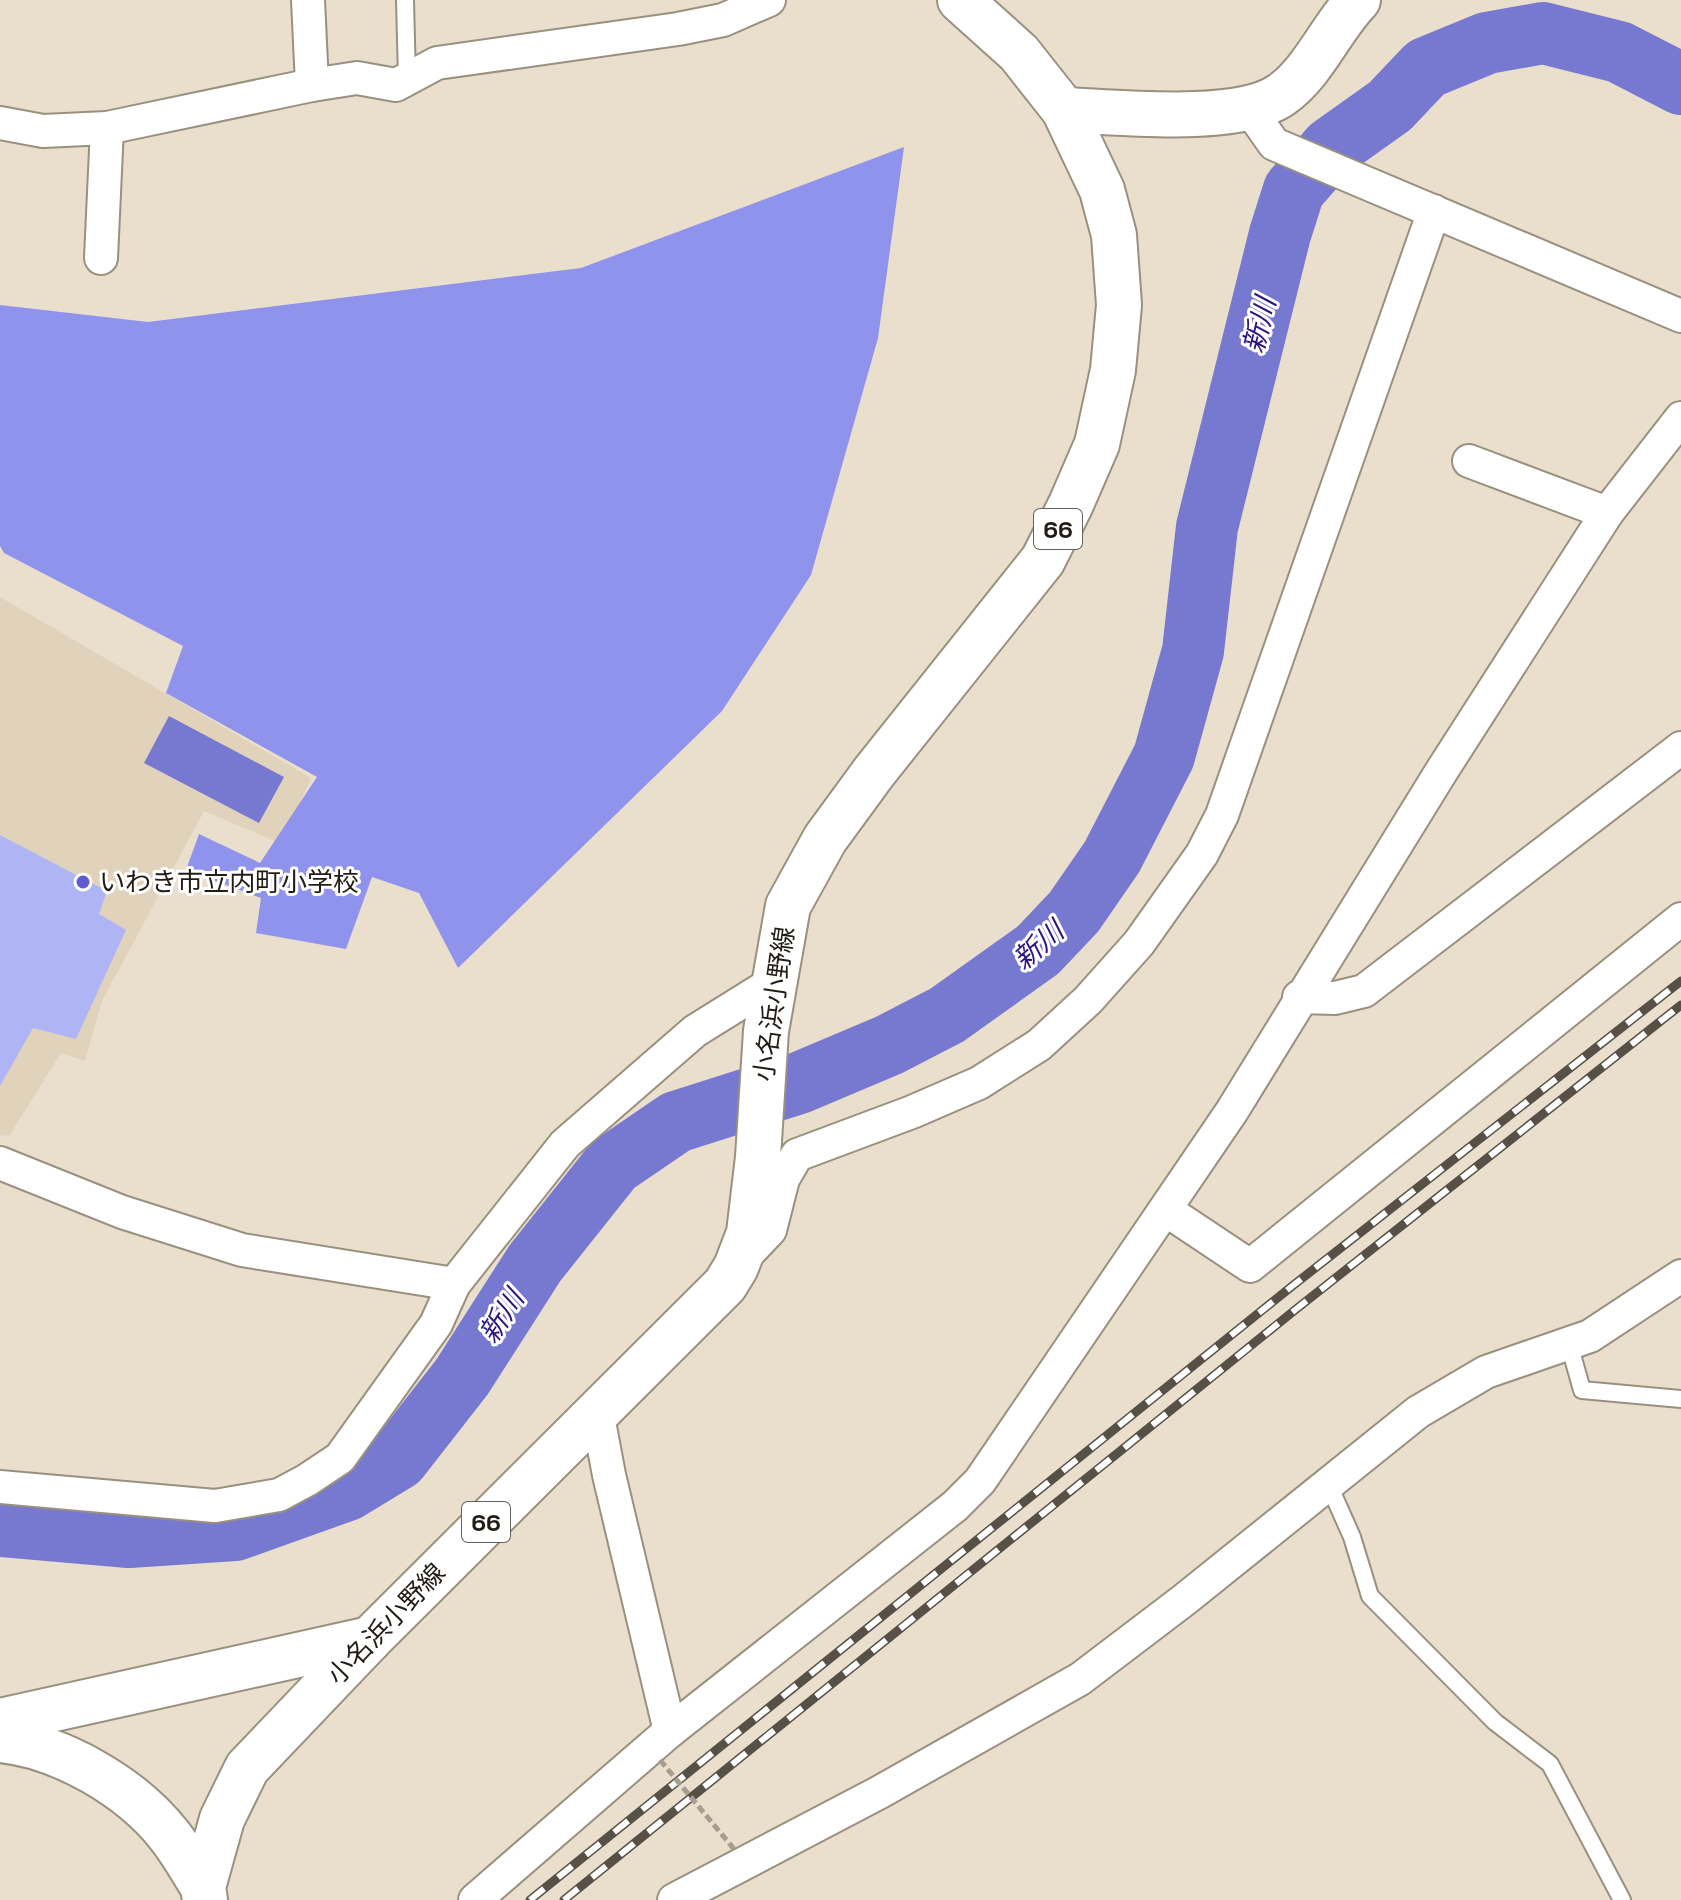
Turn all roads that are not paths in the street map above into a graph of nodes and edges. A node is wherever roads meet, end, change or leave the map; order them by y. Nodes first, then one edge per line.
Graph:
1 (308, 0) edge
2 (405, 0) edge
3 (769, 0) edge
4 (960, 0) edge
5 (1355, 1) edge
6 (407, 79) junction
7 (312, 85) junction
8 (1248, 107) junction
9 (1064, 110) junction
10 (0, 123) edge
11 (107, 128) junction
12 (1427, 208) junction
13 (101, 258) dead end
14 (1681, 316) edge
15 (1681, 418) edge
16 (1469, 461) dead end
17 (1607, 513) junction
18 (1681, 748) edge
19 (1681, 919) edge
20 (772, 983) junction
21 (1299, 997) junction
22 (0, 1163) edge
23 (1166, 1210) junction
24 (736, 1267) junction
25 (1681, 1276) edge
26 (454, 1284) junction
27 (1569, 1344) junction
28 (1681, 1399) edge
29 (597, 1411) junction
30 (1328, 1483) junction
31 (0, 1487) edge
32 (370, 1639) junction
33 (0, 1721) edge
34 (0, 1740) edge
35 (665, 1746) junction
36 (204, 1894) edge
37 (673, 1899) edge
38 (475, 1900) edge
39 (1622, 1900) edge

1 - 7 street
2 - 6 lane
3 - 6 street
4 - 9 main road, 小名浜小野線 / 66
5 - 8 main road
6 - 7 street
7 - 11 street
8 - 9 main road
8 - 12 street
9 - 20 main road, 小名浜小野線 / 66
10 - 11 street
11 - 13 street
12 - 14 street
12 - 24 street
15 - 17 street
16 - 17 street
17 - 21 street
18 - 21 street
19 - 23 street
20 - 24 main road, 小名浜小野線 / 66
20 - 26 street
21 - 23 street
22 - 26 street
23 - 35 street
24 - 29 main road, 小名浜小野線 / 66
25 - 27 street
26 - 31 street
27 - 28 lane
27 - 30 street
29 - 32 main road, 小名浜小野線 / 66
29 - 35 street
30 - 37 street
30 - 39 lane
32 - 33 main road
32 - 36 main road, 小名浜小野線 / 66
34 - 36 main road
35 - 38 street

